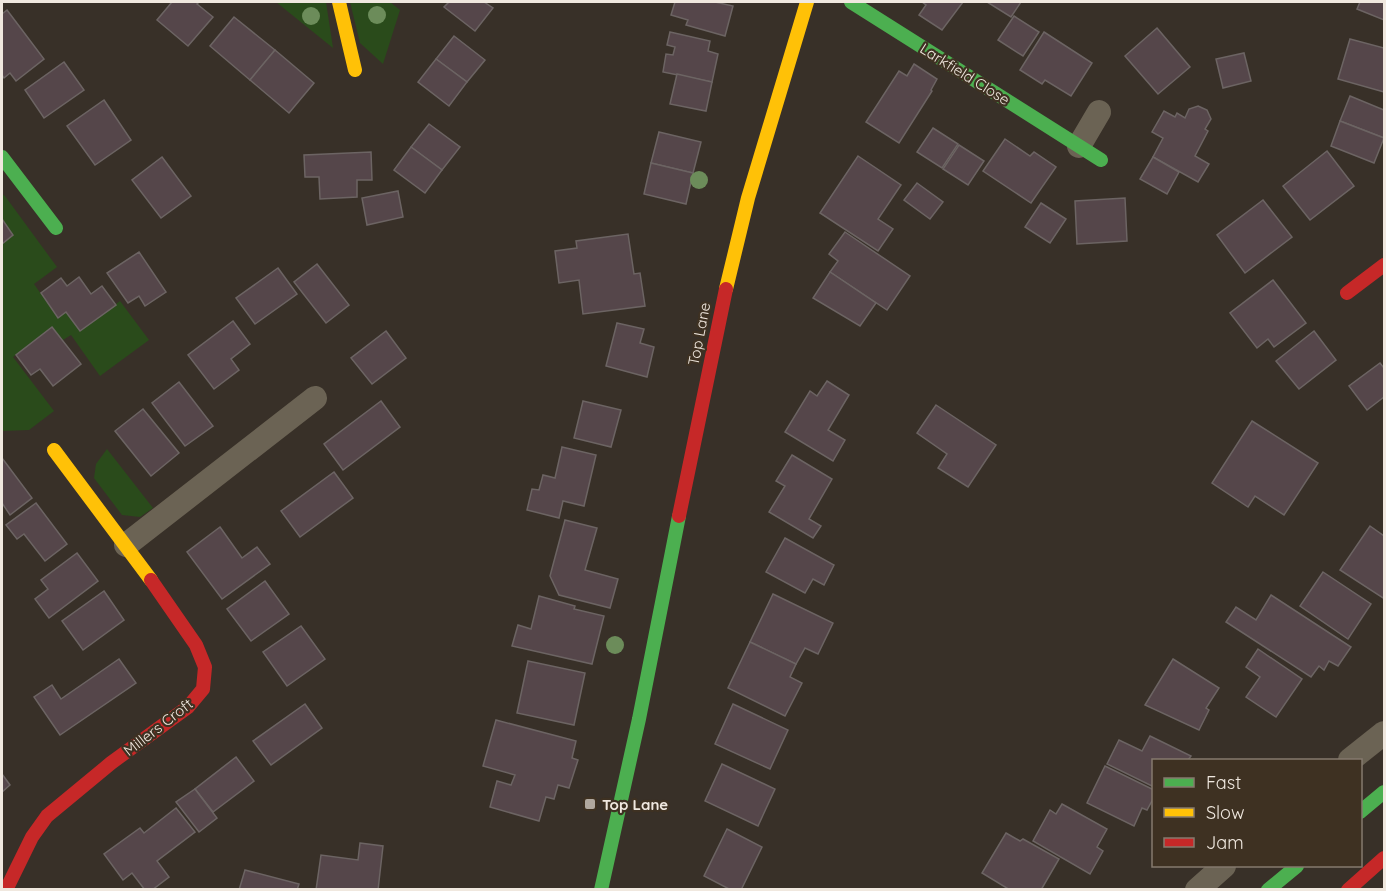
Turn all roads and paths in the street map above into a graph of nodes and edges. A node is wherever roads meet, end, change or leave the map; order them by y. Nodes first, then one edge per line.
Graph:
1 (339, 2) edge
2 (807, 2) edge
3 (851, 2) edge
4 (355, 70) dead end
5 (1099, 112) dead end
6 (1079, 146) junction
7 (2, 157) edge
8 (1101, 160) dead end
9 (56, 228) dead end
10 (1384, 265) edge
11 (1347, 293) dead end
12 (315, 398) dead end
13 (54, 450) dead end
14 (126, 545) junction
15 (1384, 733) edge
16 (1351, 759) edge
17 (1384, 792) edge
18 (1362, 810) edge
19 (1384, 858) edge
20 (1223, 867) edge
21 (1296, 867) edge
22 (6, 890) edge
23 (601, 890) edge
24 (1197, 890) edge
25 (1268, 890) edge
26 (1348, 890) edge

1 - 4 main road
2 - 23 main road, Top Lane
3 - 6 main road, Larkfield Close
5 - 6 street
6 - 8 main road, Larkfield Close
7 - 9 main road
10 - 11 main road
12 - 14 street
13 - 14 main road, Millers Croft
14 - 22 main road, Millers Croft
15 - 16 street
17 - 18 main road
19 - 26 main road
20 - 24 street
21 - 25 main road

